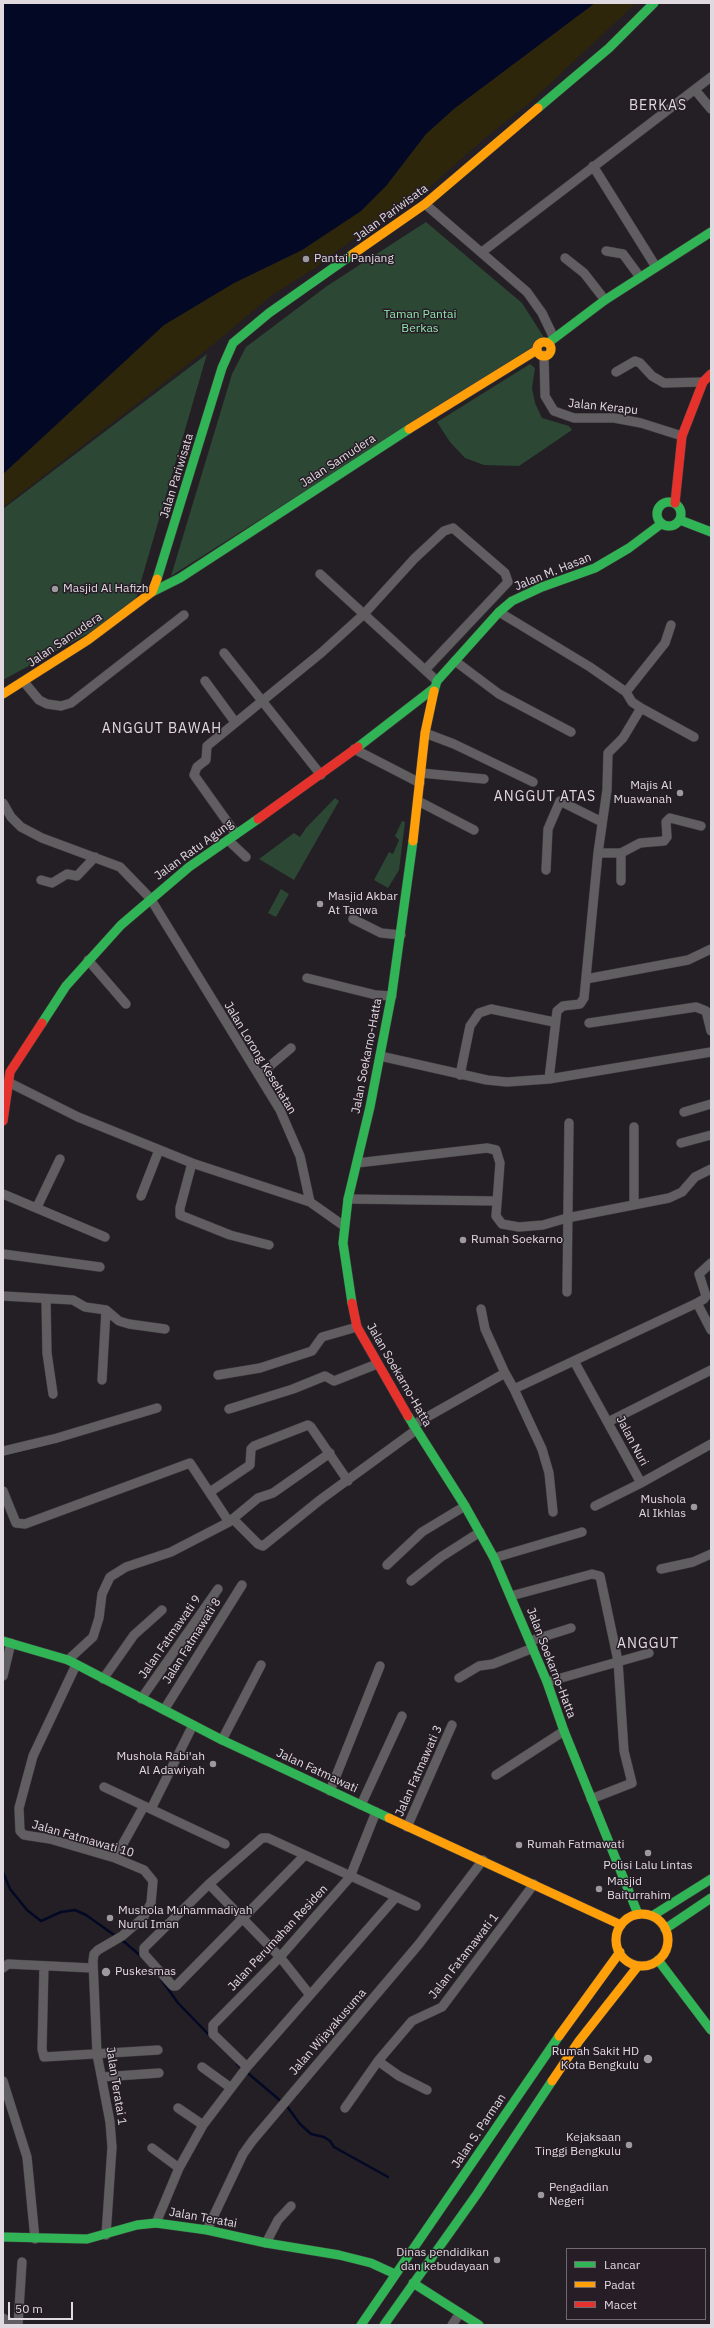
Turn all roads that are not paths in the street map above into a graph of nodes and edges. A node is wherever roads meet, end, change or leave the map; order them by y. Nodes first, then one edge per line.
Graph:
1 (654, 3) edge
2 (711, 77) edge
3 (696, 91) junction
4 (711, 109) edge
5 (593, 166) junction
6 (425, 204) junction
7 (711, 232) edge
8 (606, 251) dead end
9 (482, 252) junction
10 (566, 258) dead end
11 (656, 267) junction
12 (640, 277) junction
13 (605, 300) junction
14 (551, 341) junction
15 (541, 353) junction
16 (616, 372) dead end
17 (711, 374) edge
18 (703, 382) junction
19 (682, 436) junction
20 (675, 503) junction
21 (680, 520) junction
22 (661, 524) junction
23 (711, 532) edge
24 (320, 574) dead end
25 (152, 592) junction
26 (499, 612) junction
27 (364, 614) junction
28 (184, 615) dead end
29 (670, 625) dead end
30 (224, 653) dead end
31 (455, 661) junction
32 (425, 670) junction
33 (205, 681) dead end
34 (24, 682) junction
35 (435, 685) junction
36 (626, 692) junction
37 (3, 694) edge
38 (264, 701) junction
39 (641, 708) junction
40 (235, 722) junction
41 (571, 732) dead end
42 (425, 733) junction
43 (694, 737) dead end
44 (354, 749) junction
45 (421, 773) junction
46 (321, 775) junction
47 (484, 779) dead end
48 (534, 782) dead end
49 (420, 783) junction
50 (418, 801) junction
51 (3, 803) edge
52 (602, 822) junction
53 (701, 826) dead end
54 (474, 830) dead end
55 (236, 834) junction
56 (228, 840) junction
57 (598, 853) junction
58 (621, 853) junction
59 (246, 857) dead end
60 (95, 858) junction
61 (546, 870) dead end
62 (42, 880) dead end
63 (621, 881) dead end
64 (150, 898) junction
65 (353, 919) dead end
66 (401, 935) junction
67 (711, 949) edge
68 (88, 960) junction
69 (307, 978) dead end
70 (586, 979) junction
71 (392, 996) junction
72 (126, 1004) dead end
73 (554, 1022) junction
74 (589, 1023) dead end
75 (711, 1030) edge
76 (291, 1048) dead end
77 (711, 1052) edge
78 (380, 1056) junction
79 (7, 1075) edge
80 (259, 1075) junction
81 (460, 1075) junction
82 (549, 1079) junction
83 (711, 1104) edge
84 (684, 1112) dead end
85 (3, 1117) edge
86 (569, 1123) dead end
87 (634, 1127) dead end
88 (711, 1135) edge
89 (681, 1143) dead end
90 (159, 1150) junction
91 (60, 1159) dead end
92 (192, 1163) junction
93 (357, 1163) junction
94 (711, 1169) edge
95 (3, 1194) edge
96 (141, 1196) dead end
97 (348, 1199) junction
98 (497, 1201) junction
99 (310, 1202) junction
100 (634, 1205) junction
101 (37, 1207) junction
102 (567, 1218) junction
103 (344, 1226) junction
104 (105, 1237) dead end
105 (269, 1245) dead end
106 (3, 1254) edge
107 (711, 1263) edge
108 (100, 1268) dead end
109 (567, 1292) dead end
110 (3, 1296) edge
111 (46, 1300) junction
112 (708, 1300) edge
113 (697, 1303) junction
114 (482, 1309) dead end
115 (106, 1310) junction
116 (357, 1326) junction
117 (165, 1329) dead end
118 (711, 1330) edge
119 (574, 1361) junction
120 (377, 1364) junction
121 (711, 1370) edge
122 (505, 1373) junction
123 (218, 1375) dead end
124 (102, 1380) dead end
125 (514, 1389) junction
126 (53, 1394) dead end
127 (157, 1408) dead end
128 (229, 1410) dead end
129 (608, 1422) junction
130 (414, 1427) junction
131 (711, 1444) edge
132 (3, 1451) edge
133 (330, 1453) junction
134 (348, 1481) junction
135 (642, 1483) junction
136 (3, 1491) edge
137 (210, 1492) junction
138 (465, 1506) junction
139 (595, 1506) dead end
140 (554, 1512) dead end
141 (231, 1520) junction
142 (480, 1532) junction
143 (582, 1532) dead end
144 (711, 1554) edge
145 (494, 1558) junction
146 (387, 1565) dead end
147 (661, 1569) dead end
148 (411, 1581) dead end
149 (242, 1585) dead end
150 (218, 1589) dead end
151 (511, 1596) junction
152 (162, 1610) dead end
153 (571, 1628) dead end
154 (7, 1642) edge
155 (532, 1645) junction
156 (649, 1653) dead end
157 (618, 1661) junction
158 (72, 1662) junction
159 (261, 1665) dead end
160 (380, 1666) dead end
161 (3, 1676) edge
162 (459, 1678) dead end
163 (103, 1679) junction
164 (547, 1682) junction
165 (141, 1699) junction
166 (164, 1710) junction
167 (402, 1716) dead end
168 (193, 1725) junction
169 (452, 1725) dead end
170 (564, 1731) junction
171 (222, 1740) junction
172 (496, 1775) dead end
173 (104, 1787) dead end
174 (330, 1791) junction
175 (591, 1799) junction
176 (361, 1805) junction
177 (147, 1808) junction
178 (376, 1812) junction
179 (407, 1827) junction
180 (224, 1844) dead end
181 (304, 1856) junction
182 (115, 1858) junction
183 (483, 1860) junction
184 (350, 1877) junction
185 (711, 1879) edge
186 (209, 1884) junction
187 (534, 1884) junction
188 (396, 1898) junction
189 (711, 1898) edge
190 (416, 1906) dead end
191 (638, 1914) junction
192 (652, 1916) junction
193 (242, 1919) junction
194 (621, 1925) junction
195 (665, 1929) junction
196 (104, 1946) joint
197 (620, 1952) junction
198 (280, 1956) junction
199 (658, 1960) junction
200 (44, 1966) junction
201 (638, 1966) junction
202 (3, 1968) edge
203 (92, 1968) junction
204 (310, 1995) junction
205 (711, 2030) edge
206 (158, 2050) dead end
207 (97, 2054) junction
208 (378, 2061) junction
209 (202, 2067) dead end
210 (245, 2069) junction
211 (160, 2073) dead end
212 (102, 2077) junction
213 (3, 2081) edge
214 (231, 2088) junction
215 (427, 2090) dead end
216 (178, 2108) dead end
217 (345, 2108) dead end
218 (203, 2125) junction
219 (152, 2148) dead end
220 (179, 2168) junction
221 (292, 2206) dead end
222 (156, 2223) junction
223 (207, 2230) junction
224 (106, 2235) junction
225 (3, 2237) edge
226 (35, 2239) junction
227 (266, 2243) junction
228 (22, 2262) dead end
229 (395, 2274) junction
230 (413, 2282) junction
231 (460, 2313) junction
232 (3, 2318) edge
233 (14, 2325) edge
234 (18, 2325) edge
235 (361, 2325) edge
236 (384, 2325) edge
237 (452, 2325) edge
238 (478, 2325) edge

1 - 6 main road, Jalan Pariwisata
2 - 3 street
3 - 4 street
3 - 5 street
5 - 9 street
5 - 11 street
6 - 9 street
6 - 25 main road, Jalan Pariwisata
7 - 11 main road
8 - 12 street
9 - 14 street
10 - 13 street
11 - 12 main road
12 - 13 main road
13 - 14 main road
14 - 15 main road, Jalan Samudera
15 - 19 street, Jalan Kerapu
15 - 25 main road, Jalan Samudera
16 - 18 street
17 - 18 main road
18 - 19 main road
19 - 20 main road
20 - 21 main road
20 - 22 main road
21 - 22 main road
21 - 23 main road
22 - 26 main road, Jalan M. Hasan
24 - 27 street
25 - 34 main road, Jalan Samudera
26 - 31 main road, Jalan M. Hasan
26 - 36 street
27 - 32 street
27 - 32 street
27 - 38 street
28 - 34 street
29 - 36 street
30 - 38 street
31 - 35 main road, Jalan M. Hasan
31 - 41 street
32 - 35 street
33 - 40 street
34 - 37 main road, Jalan Samudera
35 - 42 main road, Jalan Soekarno-Hatta
35 - 44 main road, Jalan Ratu Agung
36 - 39 street
38 - 40 street
38 - 46 street
39 - 43 street
39 - 52 street
40 - 55 street
42 - 45 main road, Jalan Soekarno-Hatta
42 - 48 street
44 - 46 main road, Jalan Ratu Agung
44 - 49 street
45 - 47 street
45 - 49 main road, Jalan Soekarno-Hatta
46 - 55 main road, Jalan Ratu Agung
49 - 50 main road, Jalan Soekarno-Hatta
50 - 54 street
50 - 66 main road, Jalan Soekarno-Hatta
51 - 60 street, Jalan Lorong Kesehatan
52 - 57 street
52 - 61 street
53 - 58 street
55 - 56 main road, Jalan Ratu Agung
56 - 59 street
56 - 64 main road, Jalan Ratu Agung
57 - 58 street
57 - 70 street
58 - 63 street
60 - 62 street
60 - 64 street, Jalan Lorong Kesehatan
64 - 68 main road, Jalan Ratu Agung
64 - 80 street, Jalan Lorong Kesehatan
65 - 66 street
66 - 71 main road, Jalan Soekarno-Hatta
67 - 70 street
68 - 72 street
68 - 79 main road, Jalan Ratu Agung
69 - 71 street
70 - 73 street
71 - 78 main road, Jalan Soekarno-Hatta
73 - 81 street
73 - 82 street
74 - 75 street
76 - 80 street
77 - 82 street
78 - 81 street
78 - 93 main road, Jalan Soekarno-Hatta
79 - 85 main road
79 - 90 street
80 - 99 street, Jalan Lorong Kesehatan
81 - 82 street
83 - 84 street
86 - 102 street
87 - 100 street
88 - 89 street
90 - 92 street
90 - 96 street
91 - 101 street
92 - 99 street
92 - 105 street
93 - 97 main road, Jalan Soekarno-Hatta
93 - 98 street
94 - 100 street
95 - 101 street
97 - 98 street
97 - 103 main road, Jalan Soekarno-Hatta
98 - 102 street
99 - 103 street
100 - 102 street
101 - 104 street
102 - 109 street
103 - 116 main road, Jalan Soekarno-Hatta
106 - 108 street
107 - 112 street
110 - 111 street
111 - 115 street
111 - 126 street
112 - 113 street
113 - 118 street
113 - 119 street
114 - 122 street
115 - 117 street
115 - 124 street
116 - 120 main road, Jalan Soekarno-Hatta
116 - 123 street
119 - 125 street
119 - 129 street, Jalan Nuri
120 - 128 street
120 - 130 main road, Jalan Soekarno-Hatta
121 - 129 street
122 - 125 street
122 - 130 street
125 - 140 street
127 - 132 street
129 - 135 street, Jalan Nuri
130 - 134 street
130 - 138 main road, Jalan Soekarno-Hatta
131 - 135 street, Jalan Nuri
133 - 134 street
133 - 137 street
133 - 141 street
134 - 141 street
135 - 139 street
136 - 137 street
137 - 141 street
138 - 142 main road, Jalan Soekarno-Hatta
138 - 146 street
141 - 158 street
142 - 145 main road, Jalan Soekarno-Hatta
142 - 148 street
143 - 145 street
144 - 147 street
145 - 151 main road, Jalan Soekarno-Hatta
149 - 166 street, Jalan Fatmawati 8
150 - 165 street, Jalan Fatmawati 9
151 - 155 main road, Jalan Soekarno-Hatta
151 - 157 street
152 - 163 street
153 - 155 street
154 - 158 main road, Jalan Fatmawati
154 - 161 street
155 - 162 street
155 - 164 main road, Jalan Soekarno-Hatta
156 - 157 street
157 - 164 street
157 - 175 street
158 - 163 main road, Jalan Fatmawati
158 - 182 street, Jalan Fatmawati 10
159 - 171 street
160 - 174 street
163 - 165 main road, Jalan Fatmawati
164 - 170 main road, Jalan Soekarno-Hatta
165 - 166 main road, Jalan Fatmawati
166 - 168 main road, Jalan Fatmawati
167 - 176 street
168 - 171 main road, Jalan Fatmawati
168 - 177 street
169 - 179 street, Jalan Fatmawati 3
170 - 172 street
170 - 175 main road, Jalan Soekarno-Hatta
171 - 174 main road, Jalan Fatmawati
173 - 177 street
174 - 176 main road, Jalan Fatmawati
175 - 191 main road, Jalan Soekarno-Hatta
176 - 178 main road, Jalan Fatmawati
177 - 180 street
177 - 182 street
178 - 179 main road, Jalan Fatmawati
178 - 184 street, Jalan Perumahan Residen
179 - 183 main road, Jalan Fatmawati
181 - 184 street
181 - 186 street
181 - 193 street
182 - 196 street, Jalan Fatmawati 10
183 - 187 main road, Jalan Fatmawati
183 - 223 street, Jalan Wijayakusuma
184 - 188 street
184 - 198 street, Jalan Perumahan Residen
185 - 192 main road
186 - 193 street
186 - 193 street
187 - 194 main road, Jalan Fatmawati
187 - 208 street, Jalan Fatamawati 1
188 - 190 street
188 - 204 street
189 - 195 main road
191 - 192 main road
191 - 194 main road
192 - 195 main road
193 - 198 street
194 - 197 main road
195 - 199 main road
196 - 203 street, Jalan Teratai 1
197 - 201 main road
197 - 229 main road, Jalan S. Parman
198 - 204 street
198 - 210 street, Jalan Perumahan Residen
199 - 201 main road
199 - 205 main road
200 - 202 street
200 - 203 street
200 - 207 street
201 - 230 main road
203 - 207 street, Jalan Teratai 1
204 - 210 street
206 - 207 street
207 - 212 street, Jalan Teratai 1
208 - 215 street
208 - 217 street, Jalan Fatamawati 1
209 - 214 street
210 - 214 street
211 - 212 street
212 - 224 street, Jalan Teratai 1
213 - 226 street
214 - 218 street
216 - 218 street
218 - 220 street
219 - 220 street
220 - 222 street
221 - 227 street
222 - 223 main road, Jalan Teratai
222 - 224 main road, Jalan Teratai
223 - 227 main road, Jalan Teratai
224 - 226 main road, Jalan Teratai
225 - 226 main road, Jalan Teratai
227 - 229 main road, Jalan Teratai
228 - 234 street
229 - 235 main road, Jalan S. Parman
230 - 231 main road
230 - 236 main road
231 - 237 street
231 - 238 main road
232 - 233 street

